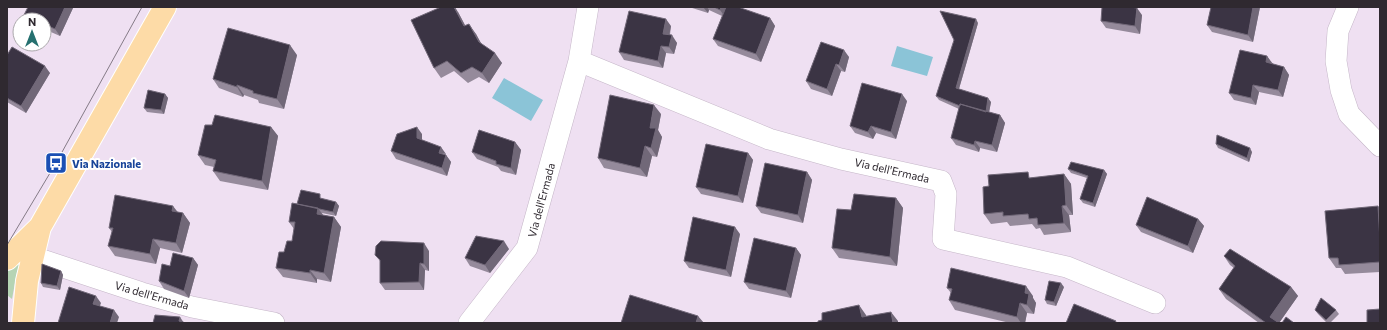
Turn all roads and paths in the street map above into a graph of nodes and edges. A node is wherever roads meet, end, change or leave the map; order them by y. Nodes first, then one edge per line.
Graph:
1 (165, 7) edge
2 (588, 7) edge
3 (1348, 7) edge
4 (579, 61) junction
5 (1380, 146) edge
6 (40, 227) junction
7 (33, 257) junction
8 (7, 259) edge
9 (1155, 303) dead end
10 (7, 311) edge
11 (17, 323) edge
12 (23, 323) edge
13 (274, 323) edge
14 (469, 323) edge

1 - 6 main road
2 - 4 street, Via dell'Ermada
3 - 5 street
4 - 9 street, Via dell'Ermada
4 - 14 street, Via dell'Ermada
6 - 7 main road
6 - 8 main road
7 - 12 main road
7 - 13 street, Via dell'Ermada
10 - 11 main road

